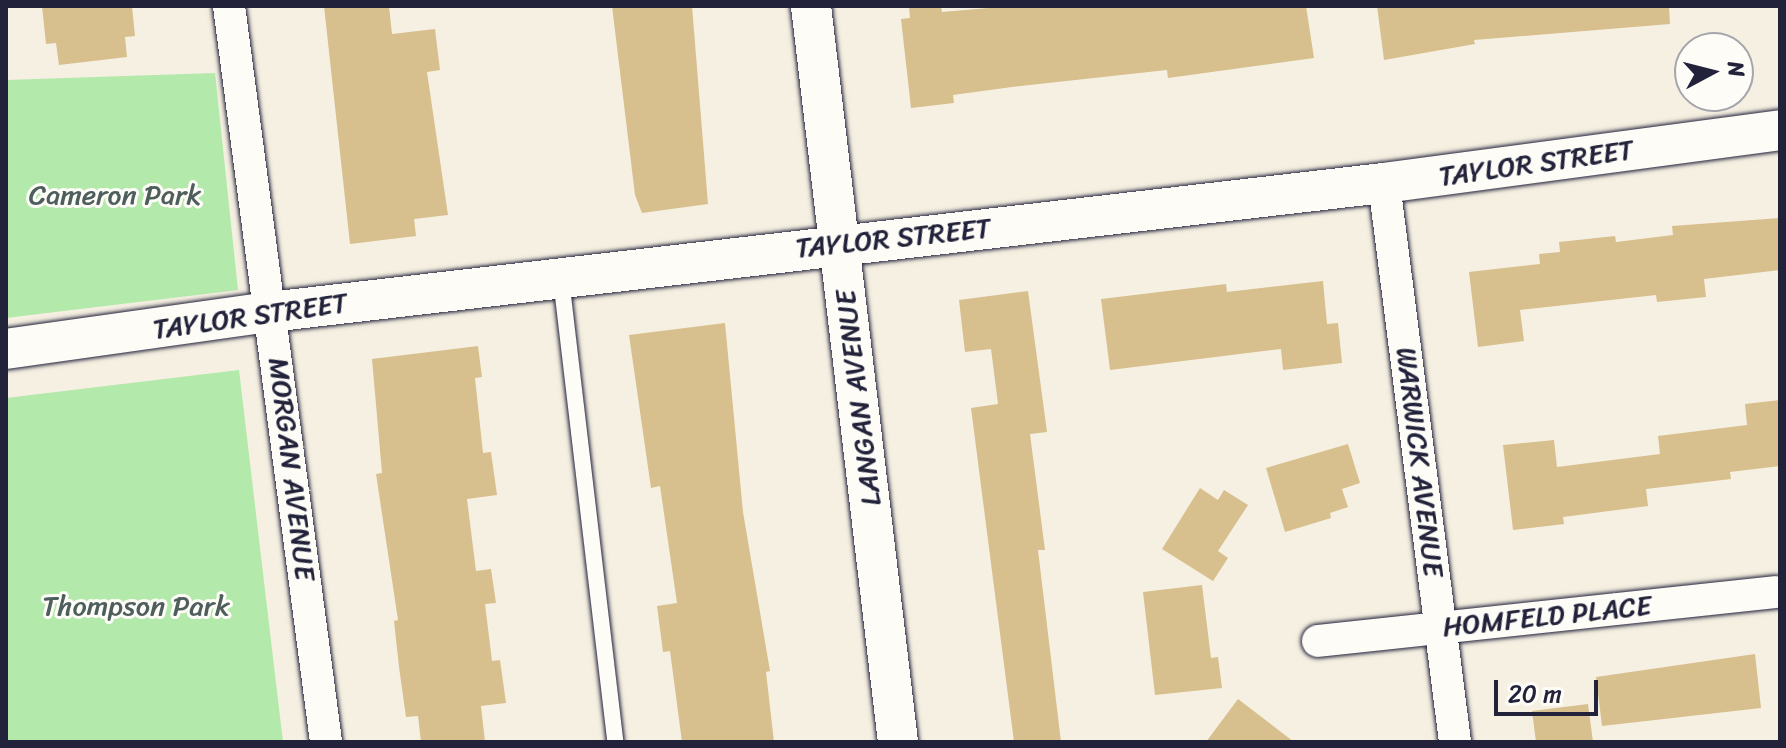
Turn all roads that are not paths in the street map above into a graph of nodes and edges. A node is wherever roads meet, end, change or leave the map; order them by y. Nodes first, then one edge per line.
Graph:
1 (229, 6) edge
2 (811, 6) edge
3 (1780, 130) edge
4 (1384, 183) junction
5 (840, 243) junction
6 (561, 277) junction
7 (270, 312) junction
8 (6, 349) edge
9 (1775, 592) dead end
10 (1441, 627) junction
11 (1318, 641) dead end
12 (326, 742) edge
13 (615, 742) edge
14 (898, 742) edge
15 (1455, 742) edge

1 - 7 street, MORGAN AVENUE
2 - 5 street, LANGAN AVENUE
3 - 4 street, TAYLOR STREET
4 - 5 street, TAYLOR STREET
4 - 10 street, WARWICK AVENUE
5 - 6 street, TAYLOR STREET
5 - 14 street, LANGAN AVENUE
6 - 7 street, TAYLOR STREET
6 - 13 lane
7 - 8 street, TAYLOR STREET
7 - 12 street, MORGAN AVENUE
9 - 10 street, HOMFELD PLACE
10 - 11 street, HOMFELD PLACE
10 - 15 street, WARWICK AVENUE

